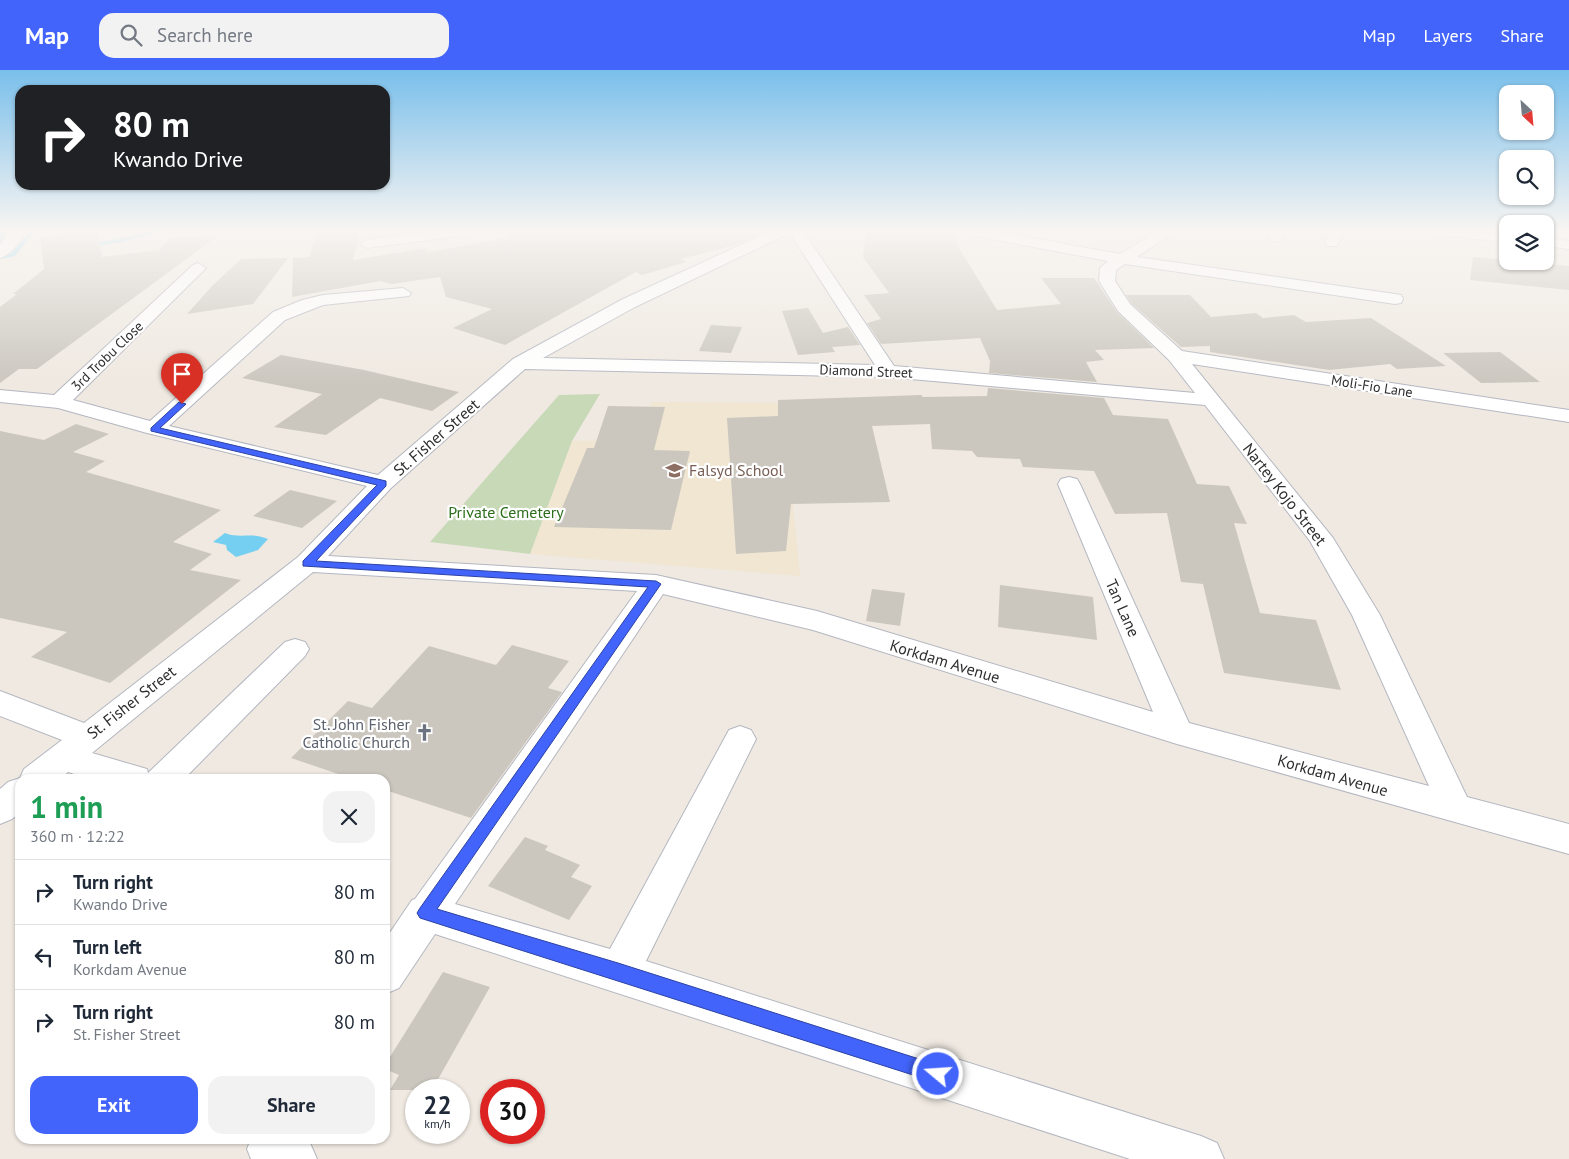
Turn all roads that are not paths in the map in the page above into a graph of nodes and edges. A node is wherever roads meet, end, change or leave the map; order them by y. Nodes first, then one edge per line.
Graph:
1 (184, 282) edge
2 (675, 282) edge
3 (829, 282) edge
4 (1108, 282) edge
5 (1274, 282) edge
6 (403, 292) dead end
7 (1395, 300) dead end
8 (1176, 356) junction
9 (520, 363) junction
10 (888, 371) junction
11 (0, 396) edge
12 (1211, 400) junction
13 (58, 402) junction
14 (1569, 416) edge
15 (154, 429) junction
16 (383, 484) junction
17 (1069, 484) dead end
18 (307, 564) junction
19 (656, 584) junction
20 (295, 649) dead end
21 (0, 704) edge
22 (1177, 732) junction
23 (87, 738) junction
24 (740, 739) dead end
25 (62, 757) junction
26 (42, 774) edge
27 (119, 774) edge
28 (167, 774) edge
29 (15, 796) edge
30 (0, 809) edge
31 (1456, 809) junction
32 (1569, 839) edge
33 (425, 913) junction
34 (390, 966) edge
35 (618, 972) junction
36 (1202, 1159) edge

1 - 13 street, 3rd Trobu Close
2 - 9 street, St. Fisher Street
3 - 10 street
4 - 8 street, Nartey Kojo Street
5 - 7 street
6 - 15 street
8 - 12 street, Nartey Kojo Street
8 - 14 street, Moli-Fio Lane
9 - 10 street, Diamond Street
9 - 16 street, St. Fisher Street
10 - 12 street, Diamond Street
11 - 13 street
12 - 31 street, Nartey Kojo Street
13 - 15 street
15 - 16 street
16 - 18 street, St. Fisher Street
17 - 22 street, Tan Lane
18 - 19 street, Korkdam Avenue
18 - 23 street, St. Fisher Street
19 - 22 street, Korkdam Avenue
19 - 33 street
20 - 28 street
21 - 23 street
22 - 31 street, Korkdam Avenue
23 - 25 street, St. Fisher Street
24 - 35 street
25 - 26 street, St. Fisher Street
25 - 27 street
29 - 30 street
31 - 32 street, Korkdam Avenue
33 - 34 street
33 - 35 street
35 - 36 street

